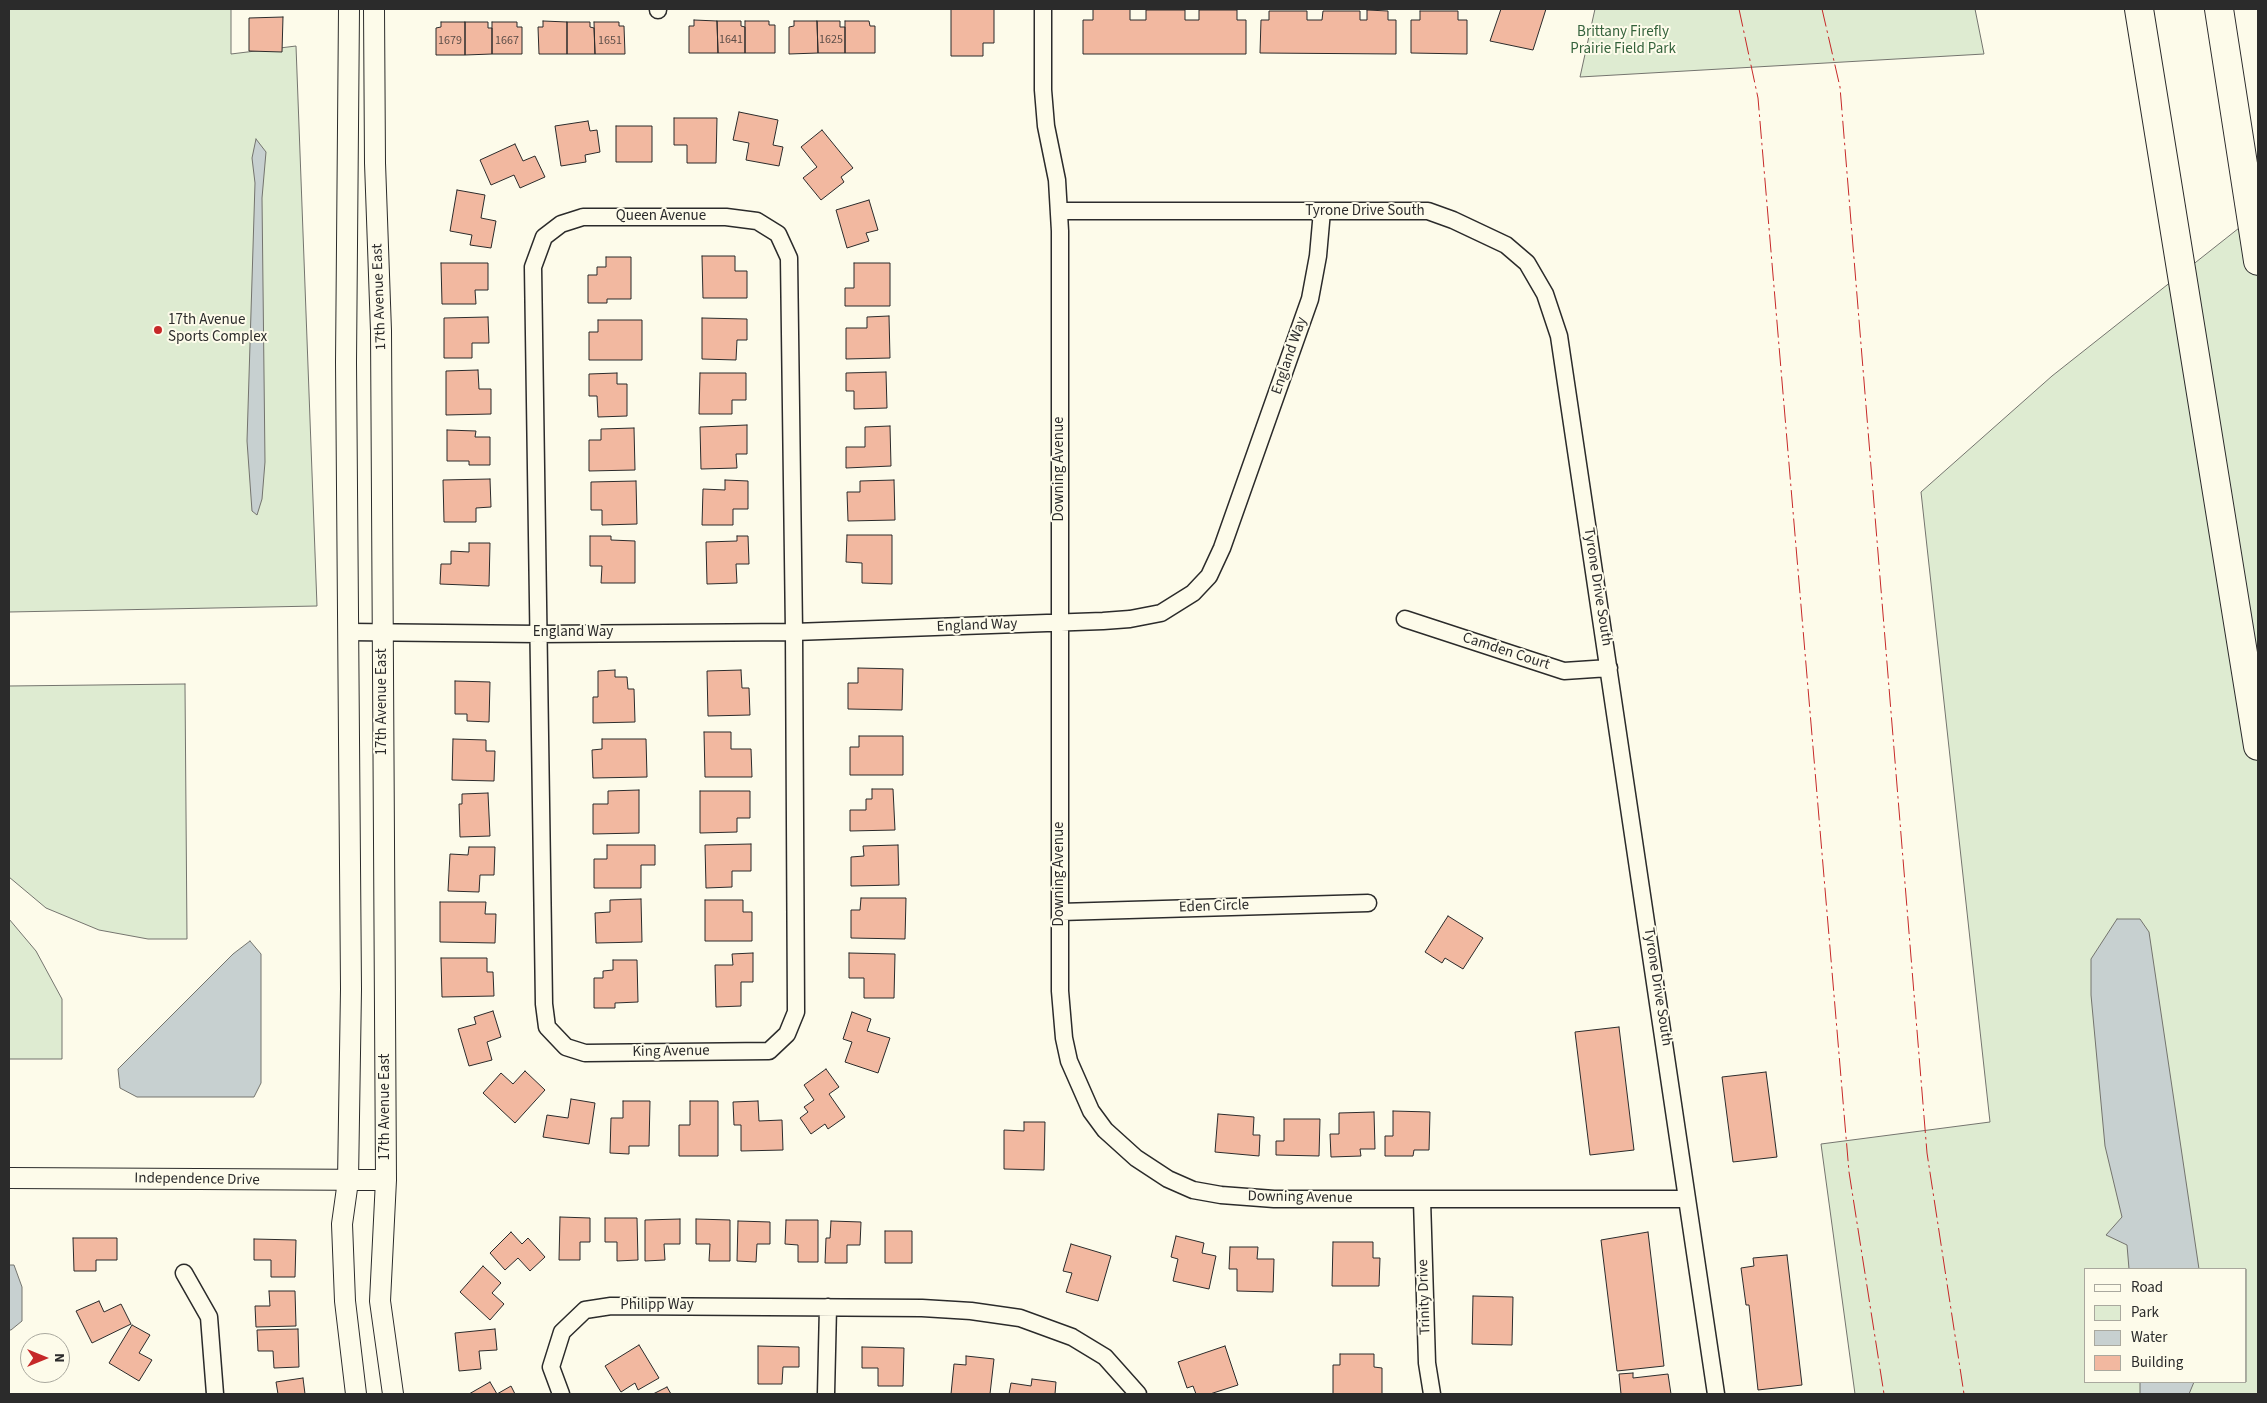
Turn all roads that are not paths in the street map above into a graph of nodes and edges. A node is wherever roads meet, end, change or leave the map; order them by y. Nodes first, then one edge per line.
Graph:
1 (349, 9) edge
2 (374, 9) edge
3 (1043, 9) edge
4 (2140, 9) edge
5 (2218, 9) edge
6 (1059, 211) junction
7 (1322, 211) junction
8 (2258, 261) edge
9 (1405, 618) dead end
10 (1060, 623) junction
11 (383, 631) junction
12 (348, 632) junction
13 (794, 632) junction
14 (538, 634) junction
15 (1609, 668) junction
16 (2258, 746) edge
17 (1368, 903) dead end
18 (1060, 912) junction
19 (9, 1178) edge
20 (386, 1180) junction
21 (348, 1181) junction
22 (1687, 1199) junction
23 (1422, 1200) junction
24 (184, 1272) dead end
25 (828, 1307) junction
26 (215, 1394) edge
27 (356, 1394) edge
28 (393, 1394) edge
29 (560, 1394) edge
30 (826, 1394) edge
31 (1138, 1394) edge
32 (1432, 1394) edge
33 (1716, 1394) edge

1 - 12 street, 17th Avenue East
2 - 11 street, 17th Avenue East
3 - 6 street, Downing Avenue
4 - 16 highway
5 - 8 highway
6 - 7 street, Tyrone Drive South
6 - 10 street, Downing Avenue
7 - 10 street, England Way
7 - 15 street, Tyrone Drive South
9 - 15 street, Camden Court
10 - 13 street, England Way
10 - 18 street, Downing Avenue
11 - 12 street, England Way
11 - 14 street, England Way
11 - 20 street, 17th Avenue East
12 - 21 street, 17th Avenue East
13 - 14 street, England Way
13 - 14 street, Queen Avenue
13 - 14 street, King Avenue
15 - 22 street, Tyrone Drive South
17 - 18 street, Eden Circle
18 - 23 street, Downing Avenue
19 - 21 street, Independence Drive
20 - 21 street, Independence Drive
20 - 28 street, 17th Avenue East
21 - 27 street, 17th Avenue East
22 - 23 street, Downing Avenue
22 - 33 street, Tyrone Drive South
23 - 32 street, Trinity Drive
24 - 26 street
25 - 29 street, Philipp Way
25 - 30 street
25 - 31 street, Philipp Way

